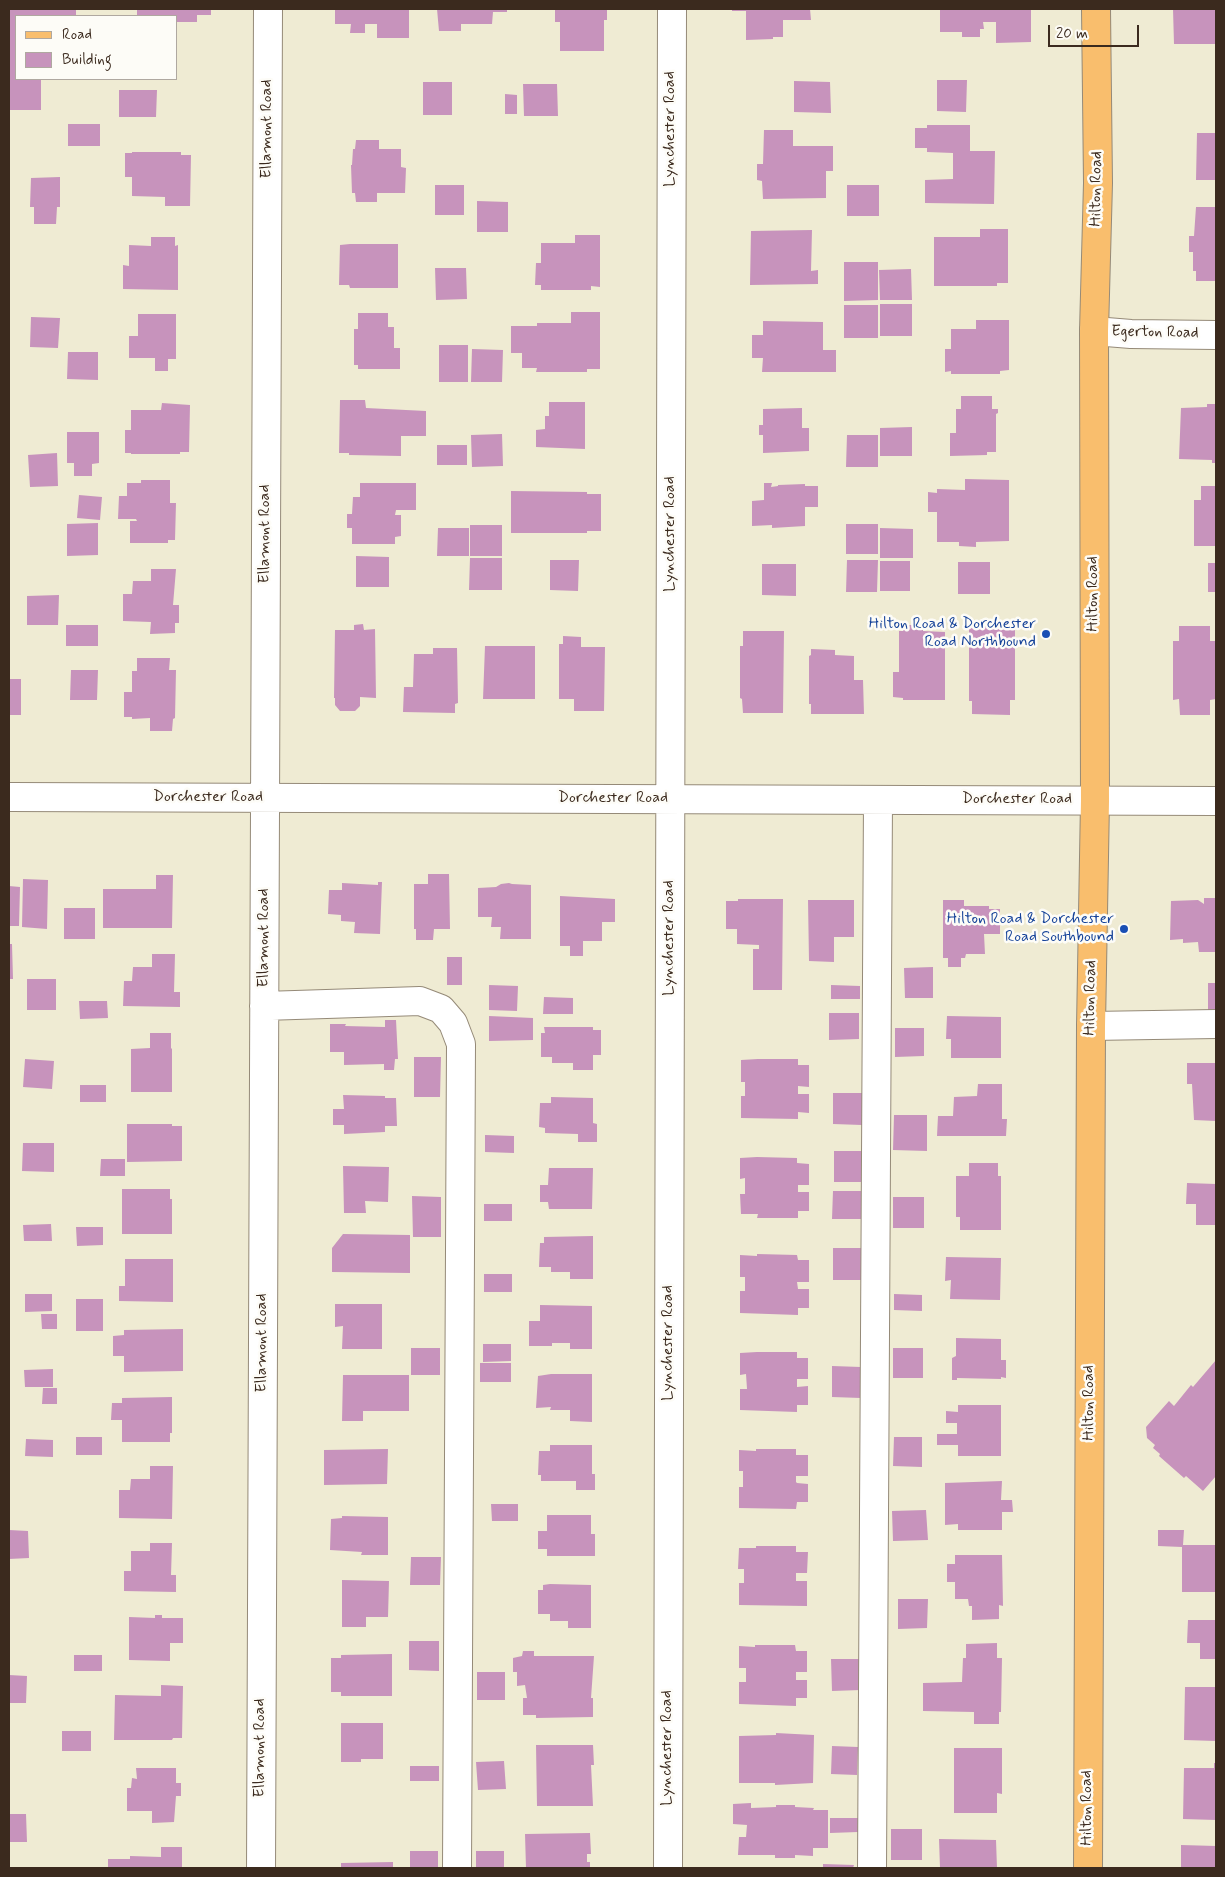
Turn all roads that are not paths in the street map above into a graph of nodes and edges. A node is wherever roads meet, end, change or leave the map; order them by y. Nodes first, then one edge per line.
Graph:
1 (268, 9) edge
2 (672, 9) edge
3 (1096, 9) edge
4 (1094, 331) junction
5 (1216, 334) edge
6 (9, 797) edge
7 (266, 798) junction
8 (670, 799) junction
9 (878, 800) junction
10 (1095, 800) junction
11 (1216, 801) edge
12 (264, 1006) junction
13 (1216, 1024) edge
14 (1091, 1026) junction
15 (261, 1868) edge
16 (457, 1868) edge
17 (668, 1868) edge
18 (872, 1868) edge
19 (1088, 1868) edge

1 - 7 street, Ellamont Road
2 - 8 street, Lynchester Road
3 - 4 main road, Hilton Road
4 - 5 street, Egerton Road
4 - 10 main road, Hilton Road
6 - 7 street, Dorchester Road
7 - 8 street, Dorchester Road
7 - 12 street, Ellamont Road
8 - 9 street, Dorchester Road
8 - 17 street, Lynchester Road
9 - 10 street, Dorchester Road
9 - 18 street
10 - 11 street, Dorchester Road
10 - 14 main road, Hilton Road
12 - 15 street, Ellamont Road
12 - 16 street
13 - 14 street
14 - 19 main road, Hilton Road

